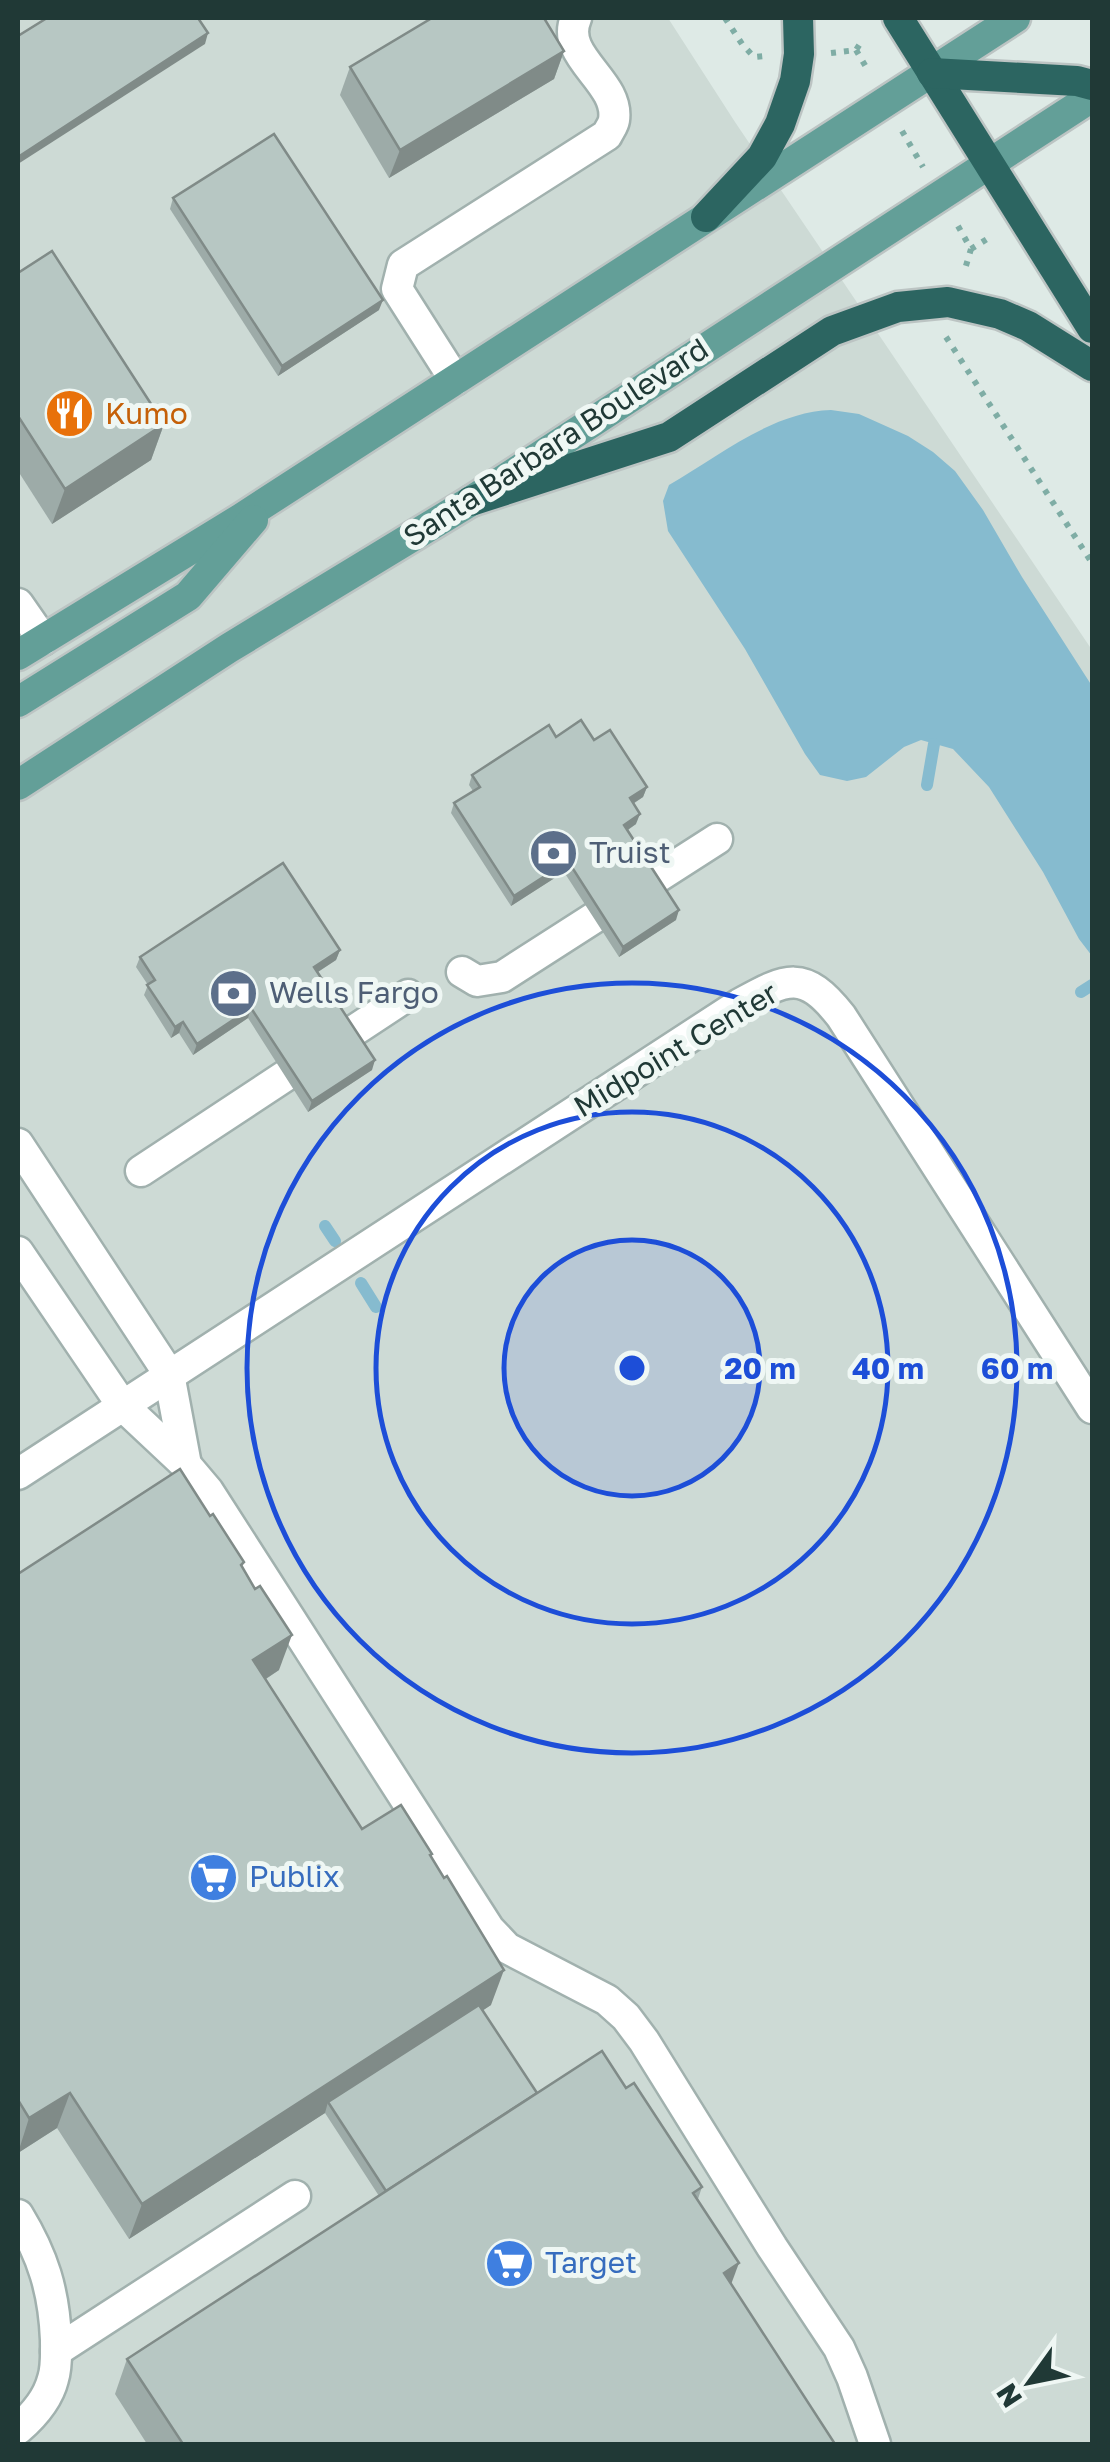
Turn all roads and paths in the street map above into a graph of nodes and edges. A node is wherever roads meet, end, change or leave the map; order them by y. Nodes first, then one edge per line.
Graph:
1 (576, 18) edge
2 (725, 18) edge
3 (798, 18) edge
4 (898, 18) edge
5 (1015, 18) edge
6 (863, 39) dead end
7 (856, 50) junction
8 (844, 52) dead end
9 (754, 57) dead end
10 (932, 73) junction
11 (1092, 84) edge
12 (1092, 96) edge
13 (885, 102) junction
14 (989, 163) junction
15 (939, 196) junction
16 (706, 217) junction
17 (992, 236) dead end
18 (971, 249) junction
19 (965, 265) dead end
20 (1092, 328) edge
21 (941, 329) dead end
22 (1092, 366) edge
23 (454, 380) junction
24 (271, 498) junction
25 (470, 501) junction
26 (1092, 563) edge
27 (18, 604) edge
28 (30, 647) edge
29 (18, 702) edge
30 (18, 785) edge
31 (716, 840) dead end
32 (462, 972) dead end
33 (408, 995) dead end
34 (18, 1144) edge
35 (141, 1171) dead end
36 (18, 1252) edge
37 (168, 1374) junction
38 (122, 1405) junction
39 (1092, 1408) edge
40 (186, 1466) junction
41 (18, 1474) edge
42 (159, 1484) edge
43 (295, 2196) dead end
44 (18, 2215) edge
45 (56, 2352) junction
46 (18, 2430) edge
47 (875, 2444) edge

1 - 23 lane
2 - 9 path
3 - 16 highway
4 - 10 highway
5 - 10 main road
6 - 7 path
7 - 8 path
7 - 13 path
10 - 11 highway
10 - 13 main road
10 - 14 highway
12 - 14 main road, Santa Barbara Boulevard
13 - 15 path
13 - 16 main road
14 - 15 main road, Santa Barbara Boulevard
14 - 20 highway
15 - 18 path
15 - 25 main road, Santa Barbara Boulevard
16 - 23 main road
17 - 18 path
18 - 19 path
21 - 26 path
22 - 25 highway
23 - 24 main road
24 - 28 main road
24 - 29 main road
25 - 30 main road, Santa Barbara Boulevard
27 - 28 lane
31 - 32 lane
33 - 35 lane
34 - 37 lane
36 - 38 lane
37 - 38 lane, Midpoint Center
37 - 39 lane, Midpoint Center
37 - 40 lane
38 - 40 lane
38 - 41 lane, Midpoint Center
40 - 42 lane
40 - 47 lane
43 - 45 lane
44 - 45 lane
45 - 46 lane

